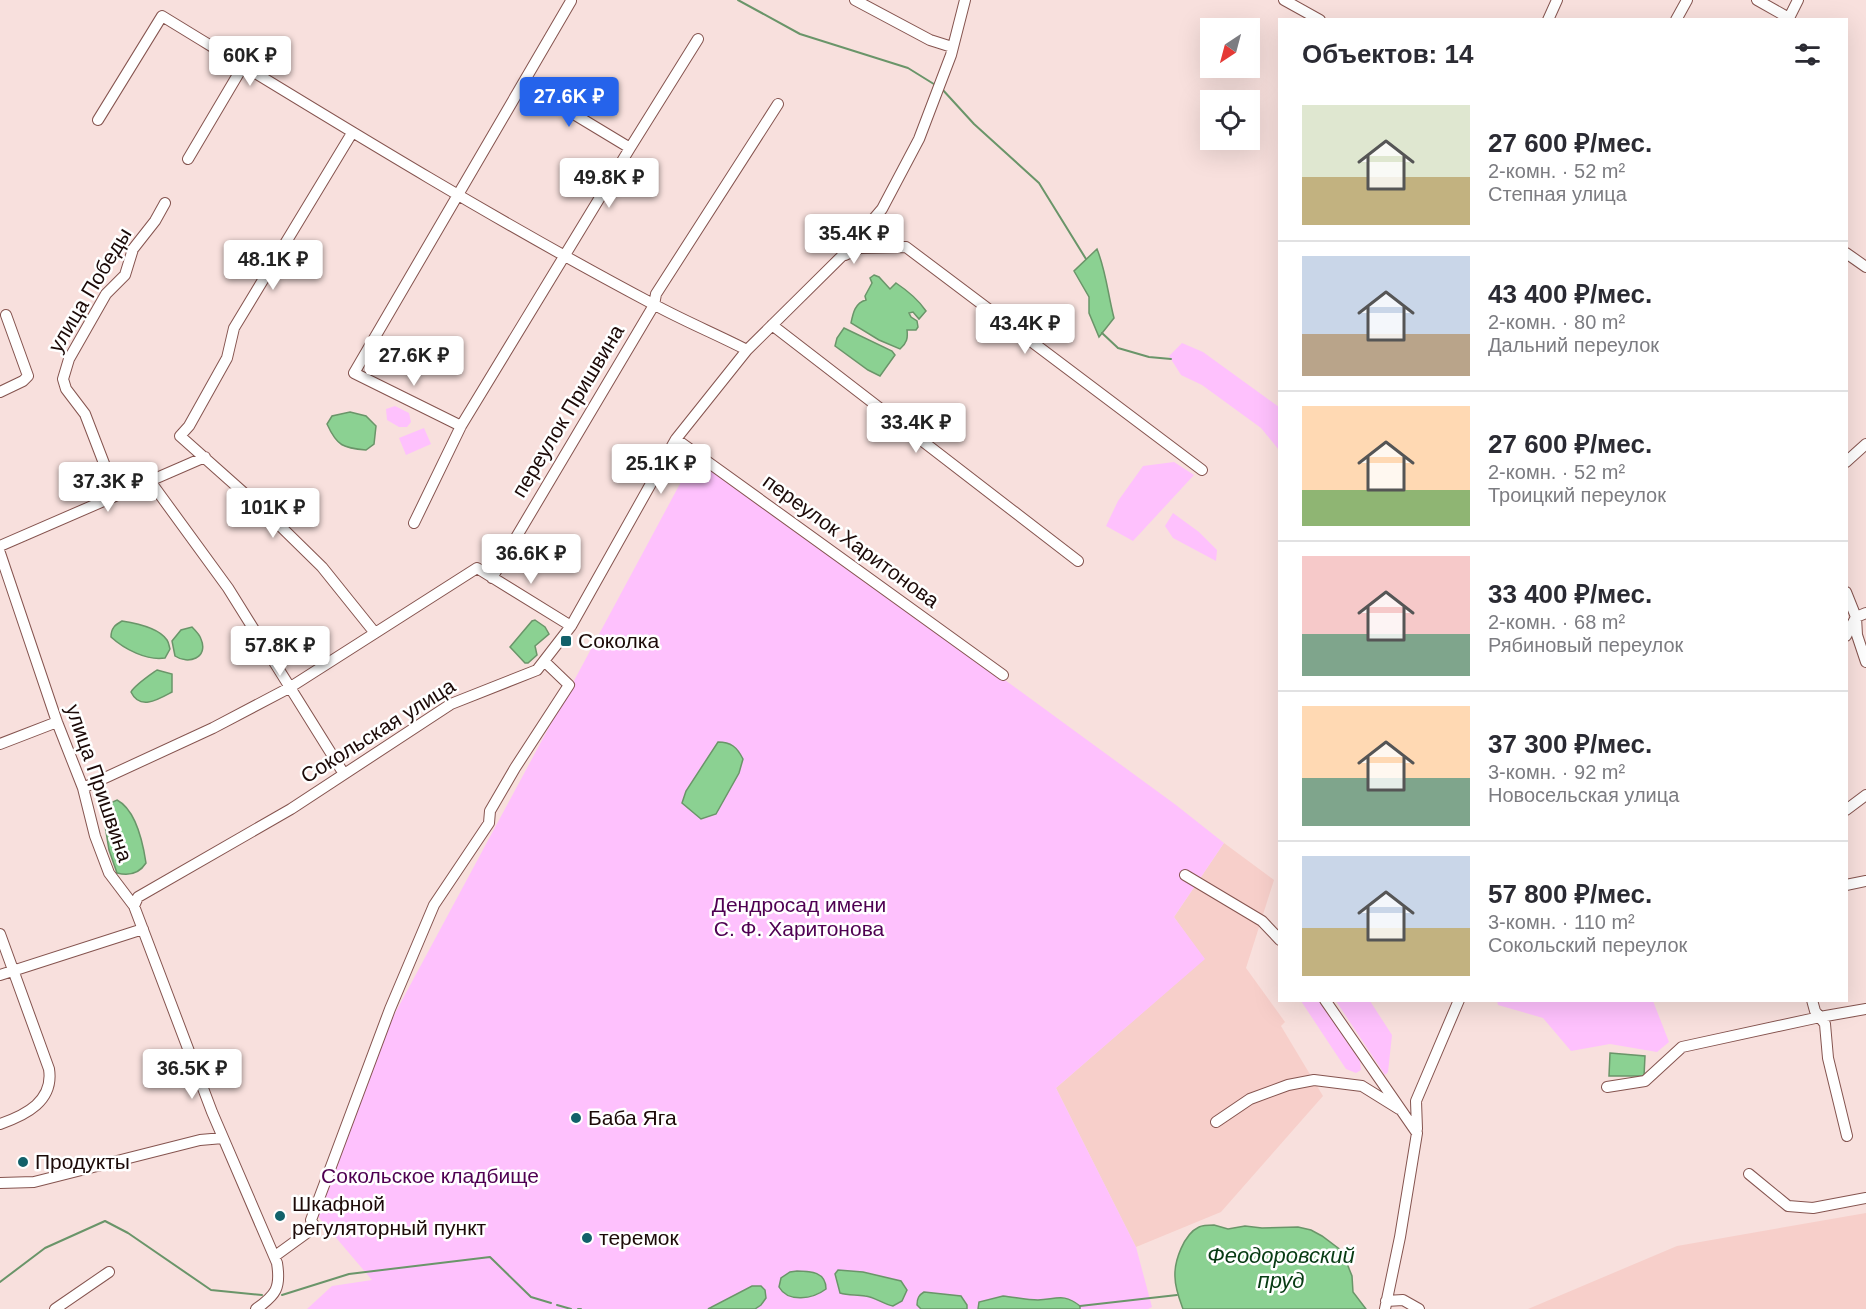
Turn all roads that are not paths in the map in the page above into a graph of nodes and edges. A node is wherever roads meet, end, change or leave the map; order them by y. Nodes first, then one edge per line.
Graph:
1 (855, 0) edge
2 (965, 0) edge
3 (1284, 0) edge
4 (1557, 0) edge
5 (1687, 0) edge
6 (1757, 0) edge
7 (1798, 0) edge
8 (571, 1) edge
9 (1316, 18) edge
10 (1549, 18) edge
11 (1677, 18) edge
12 (1786, 18) edge
13 (1789, 18) edge
14 (698, 39) dead end
15 (952, 47) junction
16 (243, 66) junction
17 (524, 84) junction
18 (778, 104) dead end
19 (98, 120) dead end
20 (352, 133) junction
21 (630, 148) junction
22 (188, 159) dead end
23 (459, 195) junction
24 (165, 203) dead end
25 (1848, 254) edge
26 (565, 255) junction
27 (842, 256) junction
28 (1866, 267) edge
29 (655, 299) junction
30 (6, 315) dead end
31 (772, 325) junction
32 (747, 350) junction
33 (0, 392) edge
34 (461, 426) junction
35 (676, 439) junction
36 (1866, 444) edge
37 (205, 457) junction
38 (1848, 460) edge
39 (1202, 470) dead end
40 (150, 481) junction
41 (109, 497) junction
42 (414, 523) dead end
43 (0, 546) edge
44 (0, 553) edge
45 (1078, 561) dead end
46 (492, 578) junction
47 (1848, 595) edge
48 (1861, 615) edge
49 (571, 626) junction
50 (375, 633) junction
51 (1848, 633) edge
52 (544, 661) junction
53 (1866, 662) edge
54 (1003, 675) dead end
55 (289, 688) junction
56 (57, 722) junction
57 (0, 744) edge
58 (344, 774) junction
59 (83, 788) junction
60 (1866, 795) edge
61 (1848, 808) edge
62 (1185, 875) dead end
63 (1866, 880) edge
64 (1848, 884) edge
65 (134, 906) junction
66 (143, 929) junction
67 (0, 934) edge
68 (1278, 938) edge
69 (14, 971) junction
70 (0, 975) edge
71 (1326, 1002) edge
72 (1458, 1002) edge
73 (1813, 1002) edge
74 (1866, 1009) edge
75 (1820, 1017) junction
76 (1607, 1088) dead end
77 (1404, 1112) junction
78 (1216, 1122) dead end
79 (0, 1124) edge
80 (1417, 1133) junction
81 (1847, 1136) dead end
82 (223, 1138) junction
83 (1749, 1174) dead end
84 (2, 1180) edge
85 (1866, 1197) edge
86 (275, 1256) junction
87 (109, 1272) dead end
88 (1385, 1305) edge
89 (55, 1309) edge
90 (256, 1309) edge
91 (1419, 1309) edge

1 - 15 street
2 - 15 street, Сокольская улица
3 - 9 street
4 - 10 street
5 - 11 street
6 - 12 street
7 - 13 street
8 - 17 street
14 - 21 street
15 - 27 street, Сокольская улица
16 - 19 street
16 - 20 street
16 - 22 street
17 - 21 street
17 - 23 street
18 - 29 street, переулок Пришвина
20 - 23 street
20 - 37 street
21 - 26 street
23 - 26 street
23 - 34 street
24 - 41 street, улица Победы
25 - 28 street
26 - 29 street
26 - 34 street
27 - 31 street, Сокольская улица
27 - 39 street
29 - 32 street
29 - 46 street, переулок Пришвина
30 - 33 street, улица Победы
31 - 32 street, Сокольская улица
31 - 45 street
32 - 35 street, Сокольская улица
34 - 42 street
35 - 49 street, Сокольская улица
35 - 54 street, переулок Харитонова
36 - 38 street
37 - 40 street
37 - 50 street
40 - 41 street
40 - 55 street
41 - 43 street
44 - 56 street, улица Пришвина
46 - 49 street
46 - 50 street
47 - 48 street
48 - 51 street
48 - 53 street
49 - 52 street, Сокольская улица
50 - 55 street
52 - 58 street, Сокольская улица
52 - 86 street
55 - 58 street
55 - 59 street
56 - 57 street
56 - 59 street, улица Пришвина
58 - 65 street, Сокольская улица
59 - 65 street, улица Пришвина
60 - 61 street
62 - 68 street
63 - 64 street
65 - 66 street, улица Пришвина
66 - 69 street
66 - 82 street, улица Пришвина
67 - 69 street
69 - 70 street
69 - 79 street
71 - 77 street
72 - 80 street
73 - 75 street
74 - 75 street
75 - 76 street
75 - 81 street
77 - 78 street
77 - 80 street
80 - 88 street
82 - 84 street
82 - 86 street, улица Пришвина
83 - 85 street
86 - 90 street, улица Пришвина
87 - 89 street
88 - 91 street

